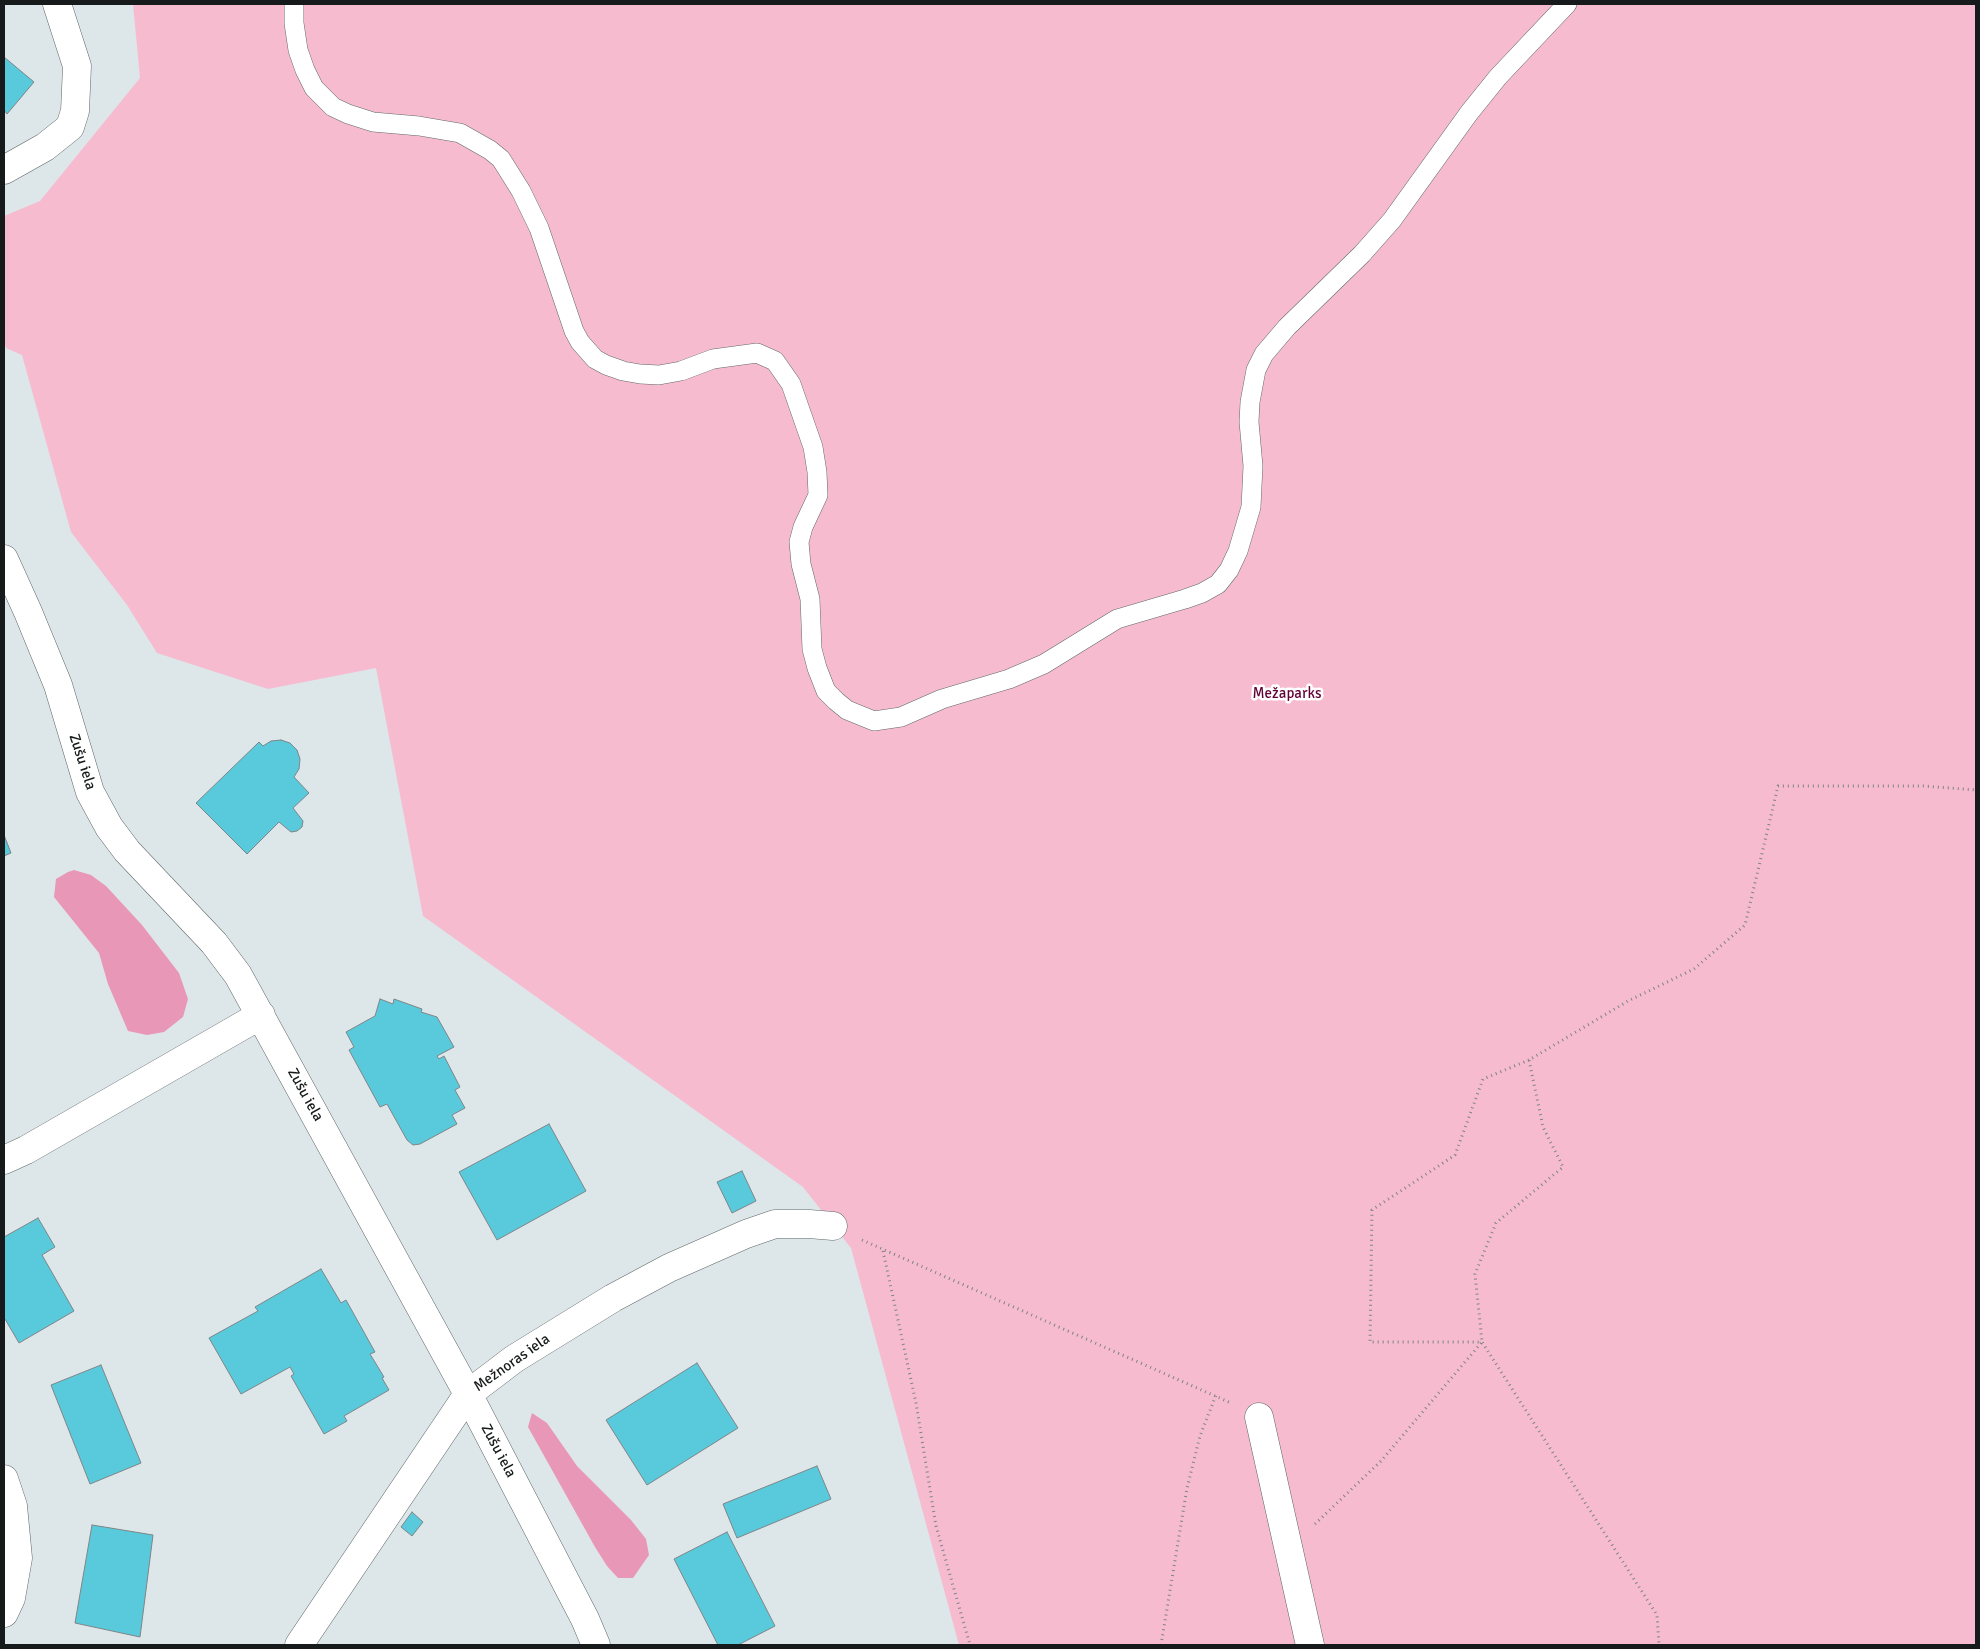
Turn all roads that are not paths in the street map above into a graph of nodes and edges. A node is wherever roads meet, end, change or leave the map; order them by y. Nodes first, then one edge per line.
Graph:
1 (58, 4) edge
2 (294, 4) edge
3 (1567, 4) edge
4 (4, 170) edge
5 (4, 559) edge
6 (261, 1015) junction
7 (4, 1160) edge
8 (833, 1226) road end
9 (468, 1394) junction
10 (1259, 1417) road end
11 (4, 1480) edge
12 (4, 1613) edge
13 (299, 1645) edge
14 (596, 1645) edge
15 (1310, 1645) edge

1 - 4 street
2 - 3 lane
5 - 6 street, Zušu iela
6 - 7 street
6 - 9 street, Zušu iela
8 - 9 street, Mežnoras iela
9 - 13 street, Mežnoras iela
9 - 14 street, Zušu iela
10 - 15 street
11 - 12 street

